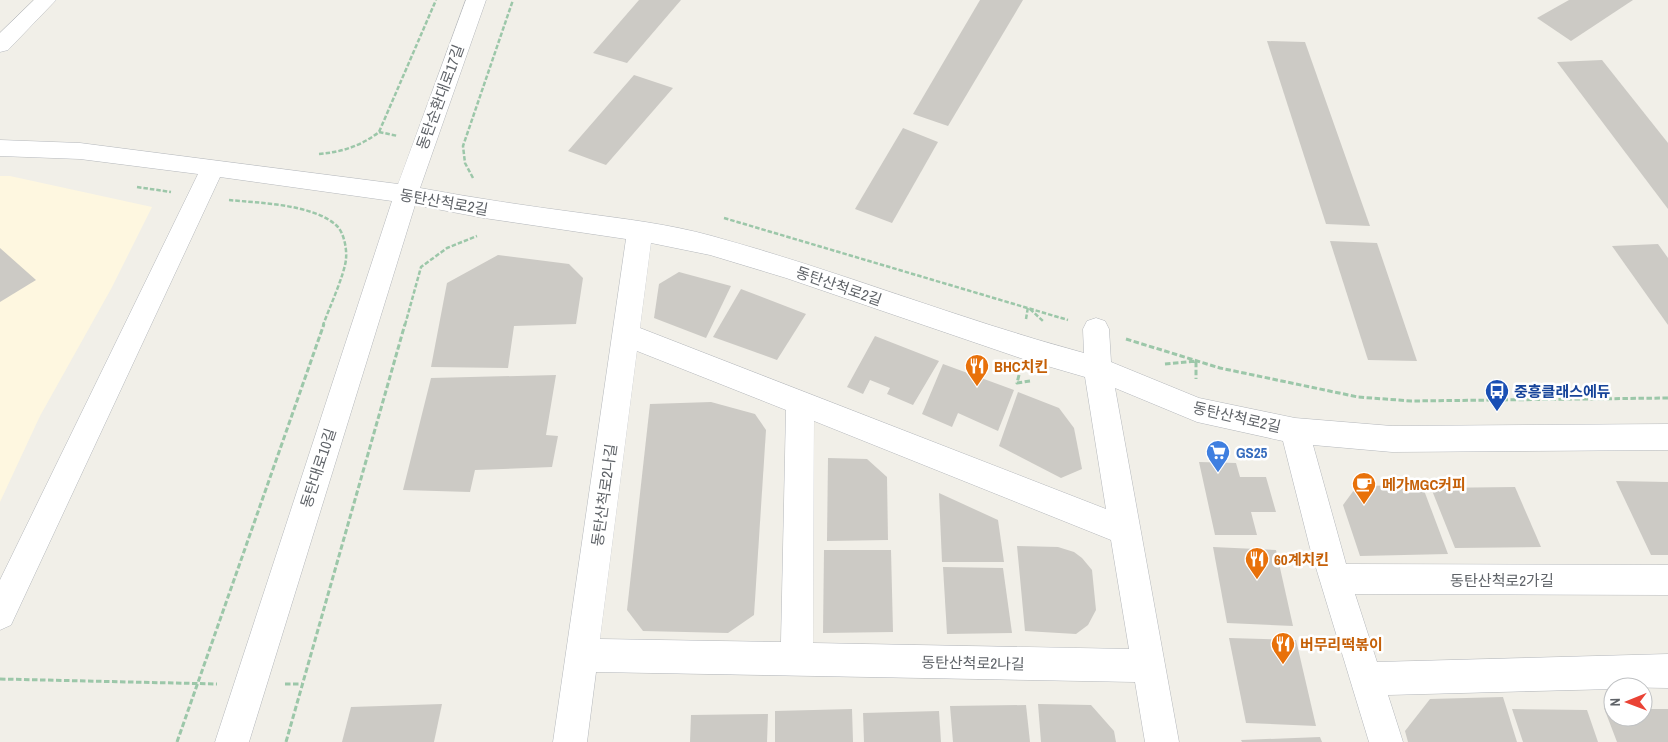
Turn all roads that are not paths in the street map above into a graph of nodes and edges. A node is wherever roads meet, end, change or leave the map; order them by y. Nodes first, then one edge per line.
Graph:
1 (46, 0) edge
2 (476, 0) edge
3 (0, 45) edge
4 (0, 148) edge
5 (212, 167) junction
6 (406, 194) junction
7 (640, 231) junction
8 (1096, 329) road end
9 (626, 334) junction
10 (1098, 369) junction
11 (800, 403) junction
12 (1295, 431) junction
13 (1668, 436) edge
14 (1125, 530) junction
15 (1335, 579) junction
16 (1668, 580) edge
17 (0, 614) edge
18 (582, 656) junction
19 (797, 660) junction
20 (1149, 666) junction
21 (1668, 671) edge
22 (1366, 679) junction
23 (232, 742) edge
24 (570, 742) edge
25 (1162, 742) edge
26 (1386, 742) edge

1 - 3 street
2 - 6 street, 동탄순환대로17길
4 - 5 street, 동탄산척로2길
5 - 6 street, 동탄산척로2길
5 - 17 street
6 - 7 street, 동탄산척로2길
6 - 23 street, 동탄대로10길
7 - 9 street, 동탄산척로2나길
7 - 10 street, 동탄산척로2길
8 - 10 street
9 - 11 street
9 - 18 street, 동탄산척로2나길
10 - 12 street, 동탄산척로2길
10 - 14 street
11 - 14 street
11 - 19 street
12 - 13 street, 동탄산척로2길
12 - 15 street
14 - 20 street
15 - 16 street, 동탄산척로2가길
15 - 22 street
18 - 19 street, 동탄산척로2나길
18 - 24 street, 동탄산척로2나길
19 - 20 street, 동탄산척로2나길
20 - 25 street
21 - 22 street
22 - 26 street

